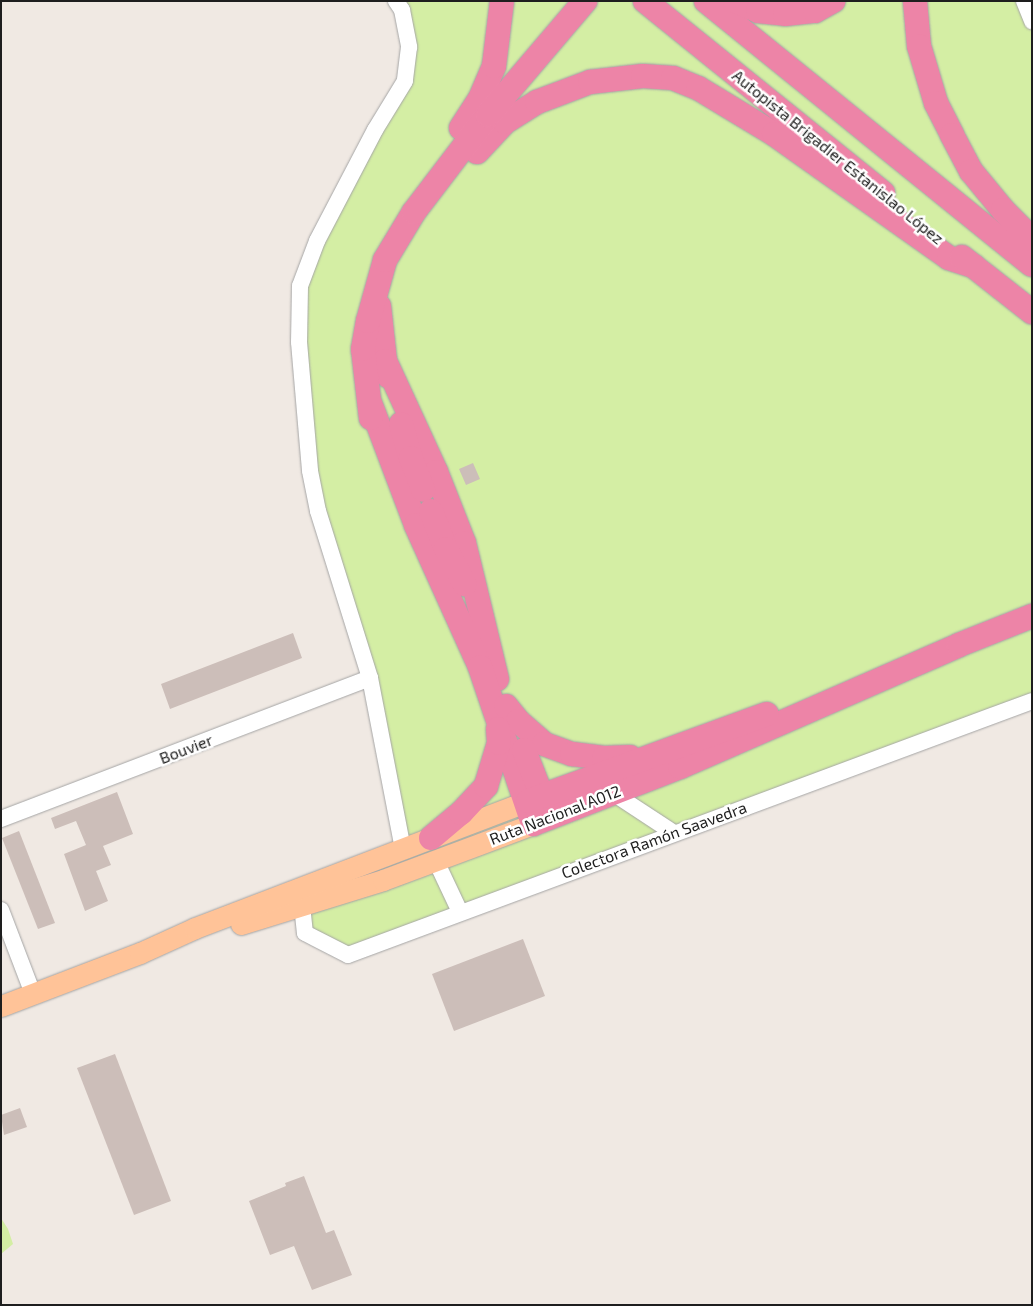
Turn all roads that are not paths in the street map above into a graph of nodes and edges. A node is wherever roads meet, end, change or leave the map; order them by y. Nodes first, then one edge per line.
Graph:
1 (396, 1) edge
2 (502, 1) edge
3 (645, 1) edge
4 (706, 1) edge
5 (735, 1) edge
6 (833, 1) edge
7 (915, 1) edge
8 (1024, 1) edge
9 (583, 3) edge
10 (1032, 21) edge
11 (414, 212) junction
12 (1032, 238) edge
13 (1032, 265) edge
14 (974, 266) junction
15 (378, 289) junction
16 (1032, 312) edge
17 (385, 361) junction
18 (370, 403) junction
19 (427, 501) junction
20 (448, 599) junction
21 (480, 615) junction
22 (1032, 616) edge
23 (959, 645) junction
24 (370, 678) junction
25 (1032, 701) edge
26 (501, 712) junction
27 (647, 756) junction
28 (613, 793) junction
29 (538, 810) junction
30 (1, 819) edge
31 (674, 833) junction
32 (403, 849) junction
33 (433, 849) junction
34 (302, 906) junction
35 (1, 910) edge
36 (460, 912) junction
37 (140, 953) junction
38 (33, 994) junction
39 (1, 1006) edge

1 - 24 street
2 - 11 highway
3 - 14 highway, Autopista Brigadier Estanislao López
4 - 13 highway
5 - 6 highway
7 - 12 highway
8 - 10 street
9 - 11 highway
11 - 14 highway
11 - 15 highway
14 - 16 highway, Autopista Brigadier Estanislao López
15 - 17 highway
15 - 18 highway
17 - 19 highway
17 - 21 highway
18 - 19 highway
18 - 20 highway
19 - 20 highway
19 - 21 highway
20 - 26 highway
21 - 26 highway
22 - 23 highway, Ruta Nacional A012
23 - 27 highway, Ruta Nacional A012
23 - 28 highway, Ruta Nacional A012
24 - 30 street, Bouvier
24 - 32 street
25 - 31 street, Colectora Ramón Saavedra
26 - 27 highway
26 - 29 highway
26 - 33 highway
27 - 29 highway, Ruta Nacional A012
28 - 29 highway, Ruta Nacional A012
28 - 31 street
29 - 33 main road, Ruta Nacional A012
31 - 36 street, Colectora Ramón Saavedra
32 - 33 main road, Ruta Nacional A012
32 - 37 main road, Ruta Nacional A012
33 - 34 main road, Ruta Nacional A012
33 - 36 street
34 - 36 street, Colectora Ramón Saavedra
34 - 37 main road, Ruta Nacional A012
35 - 38 street
37 - 38 main road, Ruta Nacional A012
38 - 39 main road, Ruta Nacional A012

